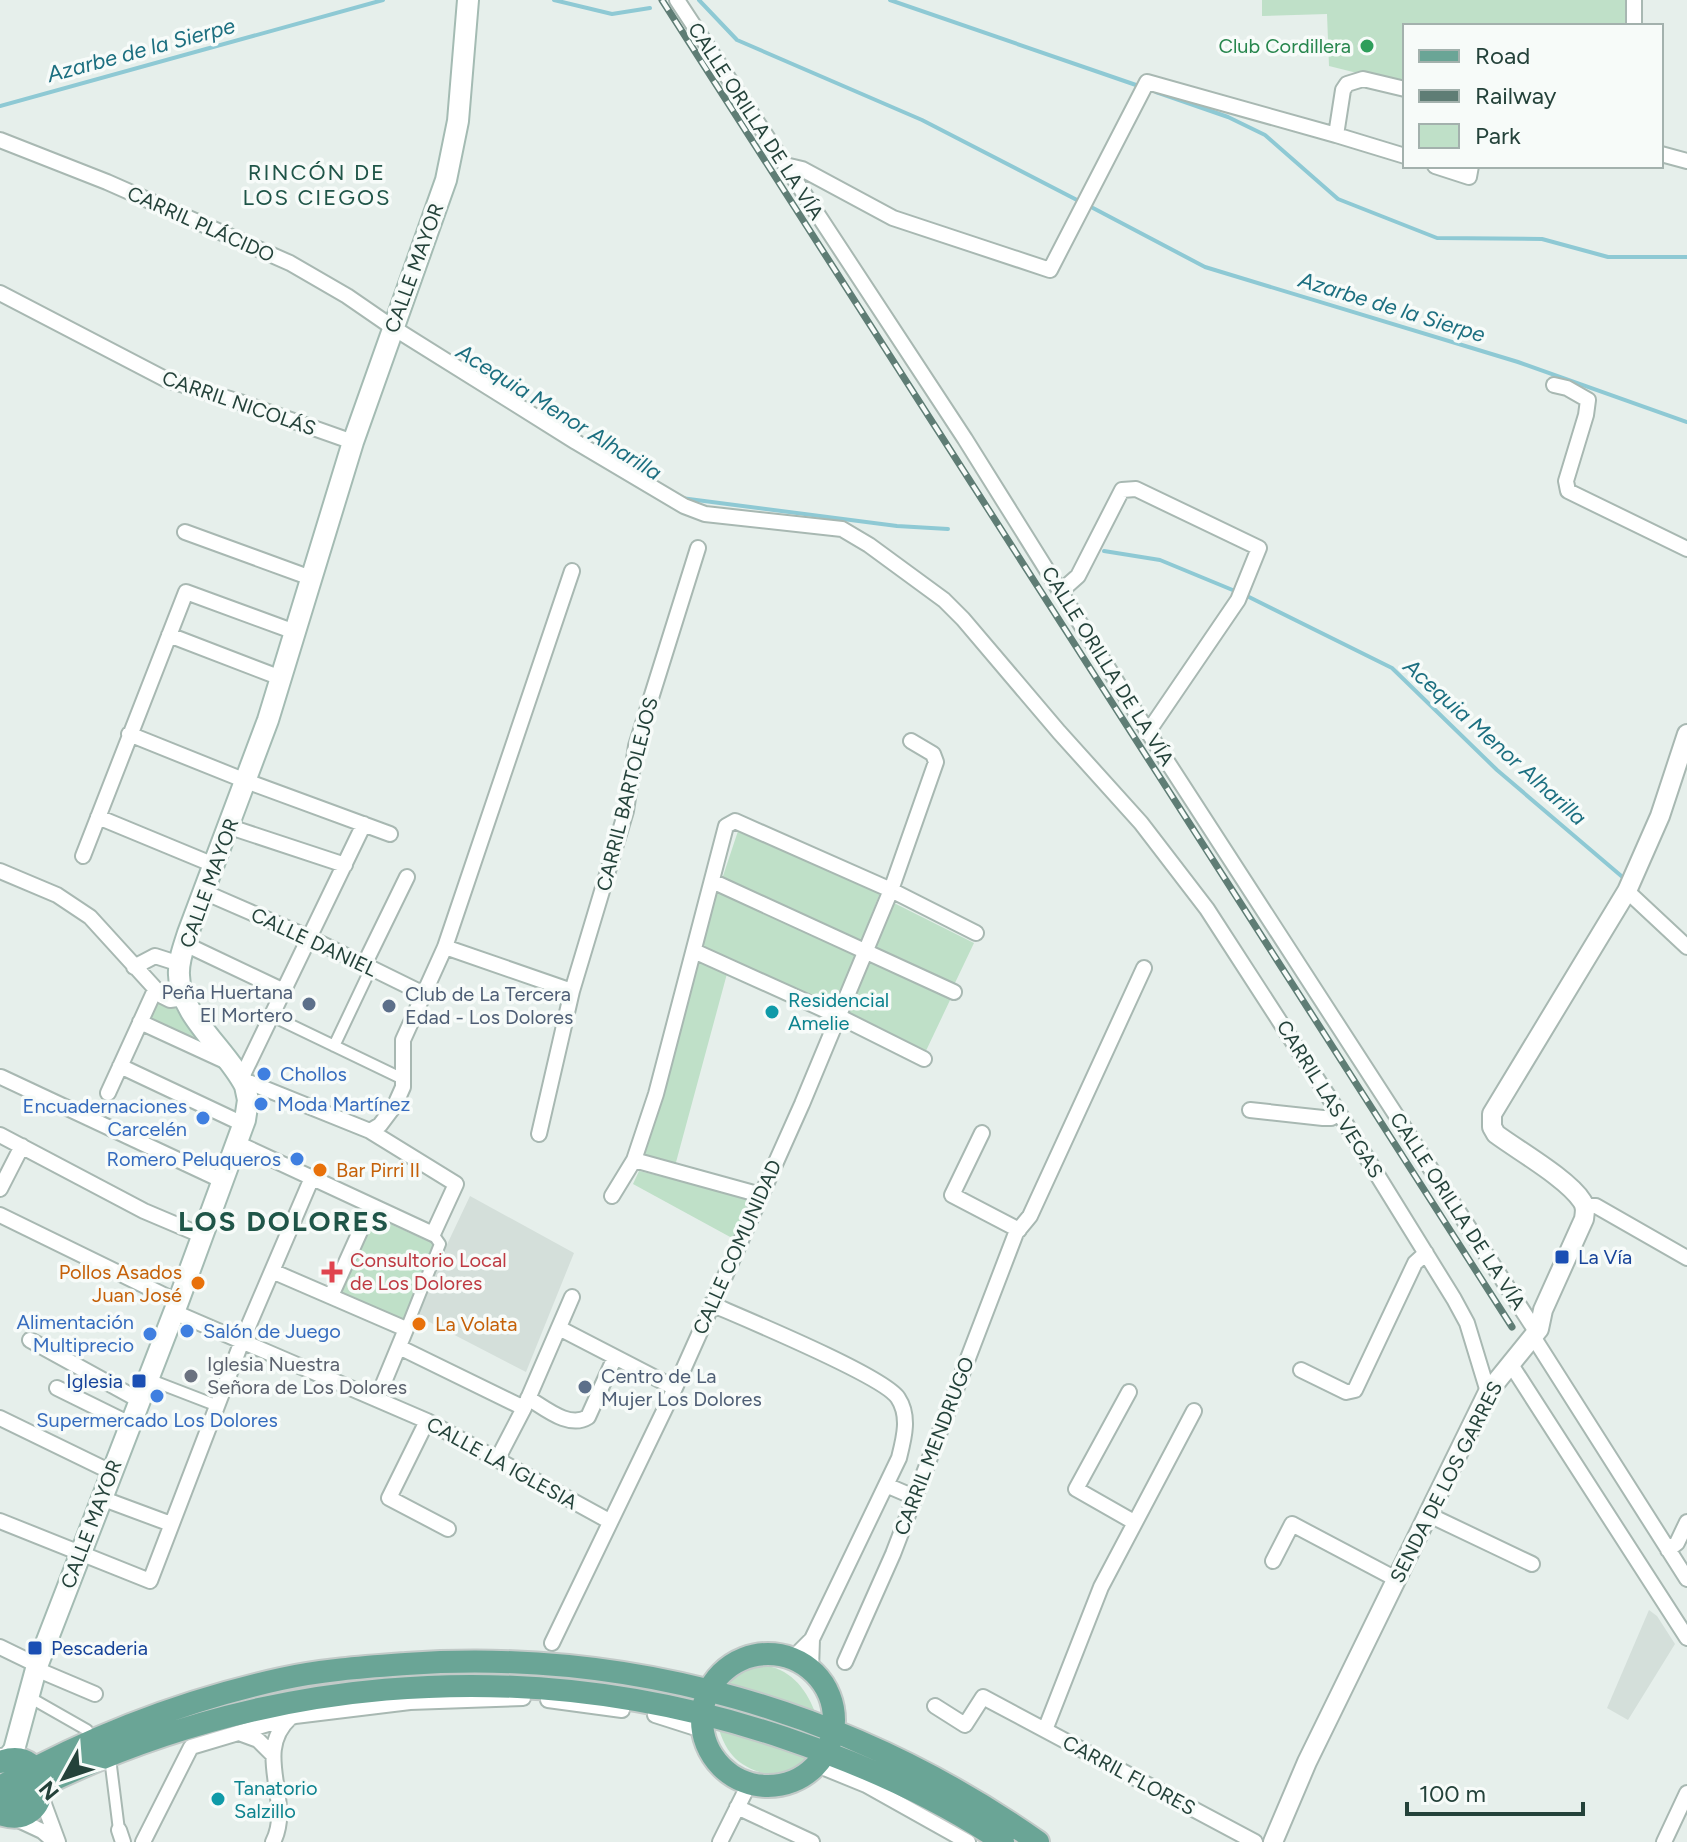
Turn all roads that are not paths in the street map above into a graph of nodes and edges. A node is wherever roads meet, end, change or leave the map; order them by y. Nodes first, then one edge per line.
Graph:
1 (468, 0) edge
2 (677, 0) edge
3 (1634, 0) edge
4 (1634, 24) edge
5 (1403, 89) edge
6 (1336, 135) junction
7 (0, 140) edge
8 (1403, 155) edge
9 (1663, 155) edge
10 (1687, 161) edge
11 (785, 165) junction
12 (1441, 168) edge
13 (1471, 168) edge
14 (0, 293) edge
15 (392, 327) junction
16 (1554, 385) dead end
17 (353, 442) junction
18 (185, 532) dead end
19 (698, 548) dead end
20 (1687, 549) edge
21 (572, 571) dead end
22 (311, 578) junction
23 (1060, 592) junction
24 (295, 632) junction
25 (169, 635) junction
26 (281, 678) junction
27 (1148, 732) junction
28 (129, 734) junction
29 (1687, 734) edge
30 (911, 741) dead end
31 (246, 781) junction
32 (98, 817) junction
33 (1141, 823) joint
34 (364, 824) junction
35 (230, 827) junction
36 (390, 834) dead end
37 (83, 856) dead end
38 (214, 865) junction
39 (345, 865) junction
40 (0, 871) edge
41 (407, 877) dead end
42 (712, 881) junction
43 (891, 890) junction
44 (1627, 891) junction
45 (204, 892) junction
46 (976, 933) dead end
47 (310, 938) junction
48 (445, 947) junction
49 (1687, 947) edge
50 (865, 950) junction
51 (694, 951) junction
52 (182, 954) junction
53 (134, 967) junction
54 (368, 967) junction
55 (1144, 968) dead end
56 (155, 990) junction
57 (284, 991) junction
58 (572, 991) junction
59 (954, 992) dead end
60 (424, 994) junction
61 (185, 998) junction
62 (272, 1016) junction
63 (838, 1016) junction
64 (140, 1022) junction
65 (334, 1046) junction
66 (924, 1059) dead end
67 (120, 1066) junction
68 (237, 1072) junction
69 (1, 1077) edge
70 (403, 1079) junction
71 (108, 1093) dead end
72 (1250, 1110) dead end
73 (1339, 1113) junction
74 (370, 1131) junction
75 (982, 1133) dead end
76 (240, 1134) junction
77 (539, 1134) dead end
78 (0, 1135) edge
79 (22, 1146) junction
80 (634, 1160) junction
81 (311, 1180) junction
82 (223, 1181) junction
83 (0, 1189) edge
84 (761, 1195) junction
85 (612, 1196) dead end
86 (1584, 1206) junction
87 (371, 1207) junction
88 (0, 1215) edge
89 (1019, 1230) junction
90 (433, 1234) junction
91 (203, 1236) junction
92 (1426, 1253) junction
93 (1687, 1258) edge
94 (272, 1271) junction
95 (331, 1296) junction
96 (572, 1297) dead end
97 (711, 1304) junction
98 (176, 1307) junction
99 (559, 1328) junction
100 (406, 1329) junction
101 (1535, 1335) junction
102 (30, 1340) dead end
103 (242, 1341) junction
104 (399, 1347) junction
105 (615, 1357) junction
106 (1510, 1363) junction
107 (1301, 1370) dead end
108 (148, 1379) junction
109 (57, 1388) dead end
110 (675, 1388) junction
111 (1129, 1392) dead end
112 (1488, 1392) junction
113 (377, 1399) junction
114 (139, 1400) junction
115 (526, 1403) junction
116 (218, 1406) junction
117 (1194, 1411) dead end
118 (0, 1418) edge
119 (427, 1421) junction
120 (130, 1424) junction
121 (497, 1460) junction
122 (111, 1472) junction
123 (886, 1485) junction
124 (914, 1497) junction
125 (101, 1498) junction
126 (1427, 1514) junction
127 (0, 1521) edge
128 (609, 1521) junction
129 (1134, 1522) junction
130 (1687, 1522) edge
131 (171, 1524) junction
132 (448, 1529) dead end
133 (1668, 1550) junction
134 (79, 1553) junction
135 (1273, 1561) dead end
136 (1532, 1564) dead end
137 (1396, 1579) junction
138 (1687, 1579) edge
139 (1687, 1638) edge
140 (552, 1643) dead end
141 (0, 1647) edge
142 (845, 1662) dead end
143 (802, 1664) junction
144 (36, 1667) junction
145 (709, 1690) junction
146 (95, 1694) dead end
147 (27, 1696) junction
148 (935, 1706) dead end
149 (291, 1717) junction
150 (702, 1722) junction
151 (87, 1730) dead end
152 (1045, 1730) junction
153 (239, 1733) junction
154 (826, 1749) junction
155 (272, 1754) junction
156 (20, 1766) edge
157 (111, 1766) dead end
158 (749, 1784) junction
159 (0, 1787) edge
160 (1687, 1793) edge
161 (737, 1807) junction
162 (4, 1812) edge
163 (121, 1836) edge
164 (56, 1842) edge
165 (143, 1842) edge
166 (273, 1842) edge
167 (720, 1842) edge
168 (812, 1842) edge
169 (968, 1842) edge
170 (1003, 1842) edge
171 (1038, 1842) edge
172 (1255, 1842) edge
173 (1273, 1842) edge
174 (1664, 1842) edge

1 - 15 main road, CALLE MAYOR
2 - 11 street, CALLE ORILLA DE LA VÍA
3 - 4 street
5 - 6 street
6 - 8 street
6 - 11 street
7 - 15 street, CARRIL PLÁCIDO
9 - 10 street
11 - 23 street, CALLE ORILLA DE LA VÍA
12 - 13 street
14 - 17 street, CARRIL NICOLÁS
15 - 17 main road, CALLE MAYOR
15 - 33 street, CARRIL PLÁCIDO
16 - 20 street
17 - 22 main road, CALLE MAYOR
18 - 22 street
19 - 58 street, CARRIL BARTOLEJOS
21 - 48 street
22 - 24 main road, CALLE MAYOR
23 - 27 street, CALLE ORILLA DE LA VÍA
23 - 27 street
24 - 25 street
24 - 26 main road, CALLE MAYOR
25 - 26 street
25 - 28 street
26 - 31 main road, CALLE MAYOR
27 - 101 street, CALLE ORILLA DE LA VÍA
28 - 31 street
28 - 32 street
29 - 44 street
30 - 43 street, CALLE COMUNIDAD
31 - 34 street
31 - 35 main road, CALLE MAYOR
32 - 37 street
32 - 38 street
33 - 73 street, CARRIL LAS VEGAS
34 - 36 street
34 - 39 street
35 - 38 main road, CALLE MAYOR
35 - 39 street
38 - 45 main road, CALLE MAYOR
39 - 47 street
40 - 53 street
41 - 54 street
42 - 43 street
42 - 50 street
42 - 51 street
43 - 46 street
43 - 50 street, CALLE COMUNIDAD
44 - 49 street
44 - 86 street
45 - 47 street, CALLE DANIEL
45 - 52 main road, CALLE MAYOR
47 - 54 street, CALLE DANIEL
47 - 57 street
48 - 58 street
48 - 60 street
50 - 59 street
50 - 63 street, CALLE COMUNIDAD
51 - 63 street
51 - 80 street
52 - 53 street
52 - 57 street
52 - 61 main road, CALLE MAYOR
53 - 56 street
54 - 60 street, CALLE DANIEL
54 - 65 street
55 - 89 street, CARRIL MENDRUGO
56 - 61 street
56 - 64 street
57 - 62 street
58 - 77 street, CARRIL BARTOLEJOS
60 - 70 street
61 - 68 main road, CALLE MAYOR
62 - 65 street
62 - 68 street
63 - 66 street
63 - 84 street, CALLE COMUNIDAD
64 - 67 street
64 - 68 street
65 - 70 street
67 - 71 street
67 - 76 street
68 - 74 street
68 - 76 main road, CALLE MAYOR
69 - 82 street
70 - 74 street
72 - 73 street
73 - 92 street, CARRIL LAS VEGAS
74 - 90 street
75 - 89 street
76 - 81 street
76 - 82 main road, CALLE MAYOR
78 - 79 street
79 - 83 street
79 - 91 street
80 - 84 street
80 - 85 street
81 - 87 street
81 - 94 street
82 - 91 main road, CALLE MAYOR
84 - 97 street, CALLE COMUNIDAD
86 - 93 street
86 - 101 street, SENDA DE LOS GARRES
87 - 90 street
87 - 95 street
88 - 98 street, CALLE LA IGLESIA
89 - 124 street, CARRIL MENDRUGO
90 - 100 street
91 - 98 main road, CALLE MAYOR
92 - 107 street
92 - 112 street, CARRIL LAS VEGAS
94 - 95 street
94 - 103 street
95 - 100 street
96 - 99 street
97 - 110 street, CALLE COMUNIDAD
97 - 123 street
98 - 103 street, CALLE LA IGLESIA
98 - 108 main road, CALLE MAYOR
99 - 105 street
99 - 115 street
100 - 104 street
101 - 106 street, SENDA DE LOS GARRES
101 - 133 street, CALLE ORILLA DE LA VÍA
102 - 114 street
103 - 113 street, CALLE LA IGLESIA
103 - 116 street
104 - 113 street
104 - 115 street
105 - 110 street
105 - 115 street
106 - 112 street, SENDA DE LOS GARRES
106 - 139 street
108 - 114 main road, CALLE MAYOR
108 - 116 street
109 - 120 street
110 - 128 street, CALLE COMUNIDAD
111 - 129 street
112 - 126 street, SENDA DE LOS GARRES
113 - 119 street, CALLE LA IGLESIA
114 - 120 main road, CALLE MAYOR
115 - 121 street
116 - 131 street
117 - 129 street, CARRIL FLORES
118 - 122 street
119 - 121 street, CALLE LA IGLESIA
119 - 132 street
120 - 122 main road, CALLE MAYOR
121 - 128 street, CALLE LA IGLESIA
122 - 125 main road, CALLE MAYOR
123 - 124 street
123 - 143 street
124 - 142 street, CARRIL MENDRUGO
125 - 131 street
125 - 134 main road, CALLE MAYOR
126 - 136 street
126 - 137 street, SENDA DE LOS GARRES
127 - 134 street
128 - 140 street, CALLE COMUNIDAD
129 - 152 street, CARRIL FLORES
130 - 133 street
131 - 134 street
133 - 138 street, CALLE ORILLA DE LA VÍA
134 - 144 main road, CALLE MAYOR
135 - 137 street
137 - 173 street, SENDA DE LOS GARRES
141 - 144 street
143 - 145 main road
143 - 154 main road
144 - 146 street
144 - 147 main road, CALLE MAYOR
145 - 150 main road
145 - 154 main road
145 - 156 main road
147 - 151 street
147 - 156 main road, CALLE MAYOR
148 - 152 street, CARRIL FLORES
149 - 150 street
149 - 153 street
149 - 155 street
150 - 154 main road
150 - 156 main road
150 - 158 main road
152 - 172 street, CARRIL FLORES
153 - 155 street
153 - 165 street
154 - 158 main road
154 - 169 street
154 - 170 main road
154 - 171 main road
155 - 166 street
156 - 159 main road
156 - 162 main road
156 - 164 street
157 - 163 street
158 - 161 street
160 - 174 street
161 - 167 street
161 - 168 street
162 - 164 street

